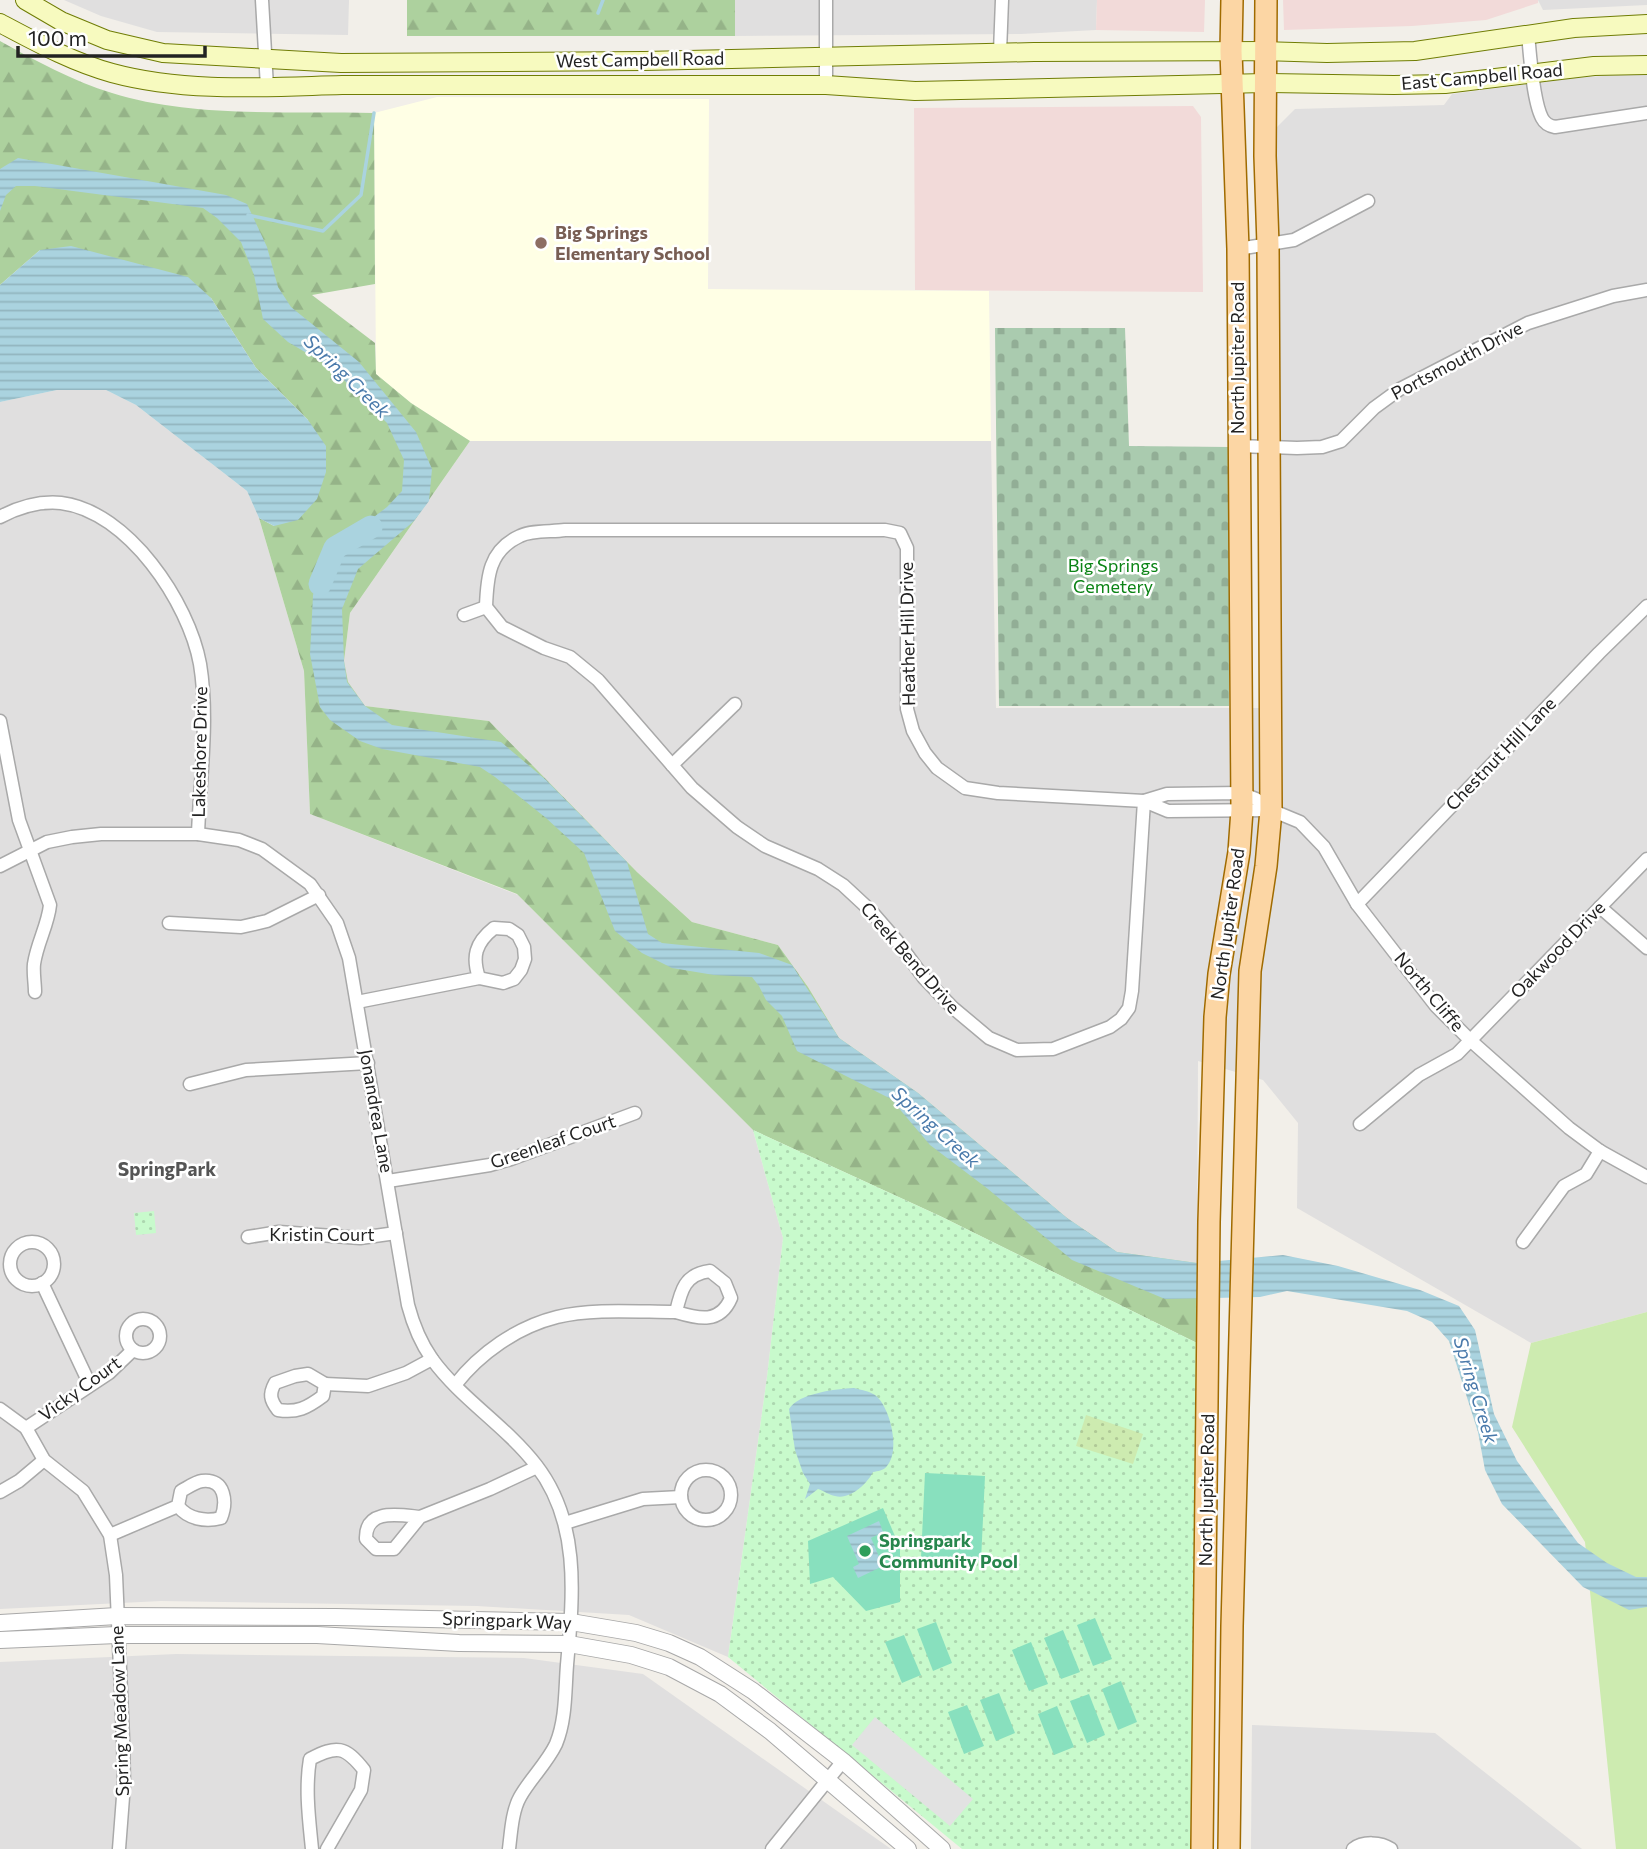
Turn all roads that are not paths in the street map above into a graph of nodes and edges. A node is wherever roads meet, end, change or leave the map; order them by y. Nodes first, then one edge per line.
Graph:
1 (25, 0) edge
2 (262, 0) edge
3 (826, 0) edge
4 (1002, 0) edge
5 (1232, 0) edge
6 (1266, 0) edge
7 (0, 23) edge
8 (1647, 24) edge
9 (1528, 34) junction
10 (1231, 51) junction
11 (1266, 51) junction
12 (1000, 52) junction
13 (824, 57) junction
14 (265, 60) junction
15 (644, 61) junction
16 (1647, 65) edge
17 (1532, 73) junction
18 (1265, 83) junction
19 (1233, 84) junction
20 (645, 85) junction
21 (826, 85) junction
22 (267, 87) junction
23 (1647, 113) edge
24 (1368, 201) dead end
25 (1268, 245) junction
26 (1238, 249) junction
27 (1647, 290) edge
28 (1239, 446) junction
29 (1269, 447) junction
30 (0, 517) edge
31 (1647, 606) edge
32 (486, 607) junction
33 (464, 615) dead end
34 (735, 704) dead end
35 (0, 721) edge
36 (672, 765) junction
37 (1144, 801) junction
38 (1241, 802) junction
39 (1271, 810) junction
40 (198, 834) junction
41 (30, 850) junction
42 (1647, 859) edge
43 (0, 866) edge
44 (318, 895) junction
45 (1357, 904) junction
46 (1600, 907) junction
47 (169, 923) dead end
48 (1647, 948) edge
49 (479, 978) junction
50 (35, 992) dead end
51 (357, 1002) junction
52 (1470, 1040) junction
53 (368, 1063) junction
54 (190, 1084) dead end
55 (635, 1113) dead end
56 (1360, 1124) dead end
57 (1600, 1151) junction
58 (1647, 1177) edge
59 (388, 1181) junction
60 (396, 1233) junction
61 (248, 1237) dead end
62 (1523, 1242) dead end
63 (42, 1283) dead end
64 (676, 1312) junction
65 (133, 1350) dead end
66 (432, 1359) junction
67 (325, 1384) dead end
68 (90, 1385) junction
69 (455, 1385) junction
70 (0, 1409) edge
71 (26, 1428) junction
72 (44, 1460) junction
73 (537, 1466) junction
74 (0, 1492) edge
75 (681, 1497) junction
76 (178, 1506) dead end
77 (420, 1517) dead end
78 (565, 1523) junction
79 (110, 1535) junction
80 (117, 1616) junction
81 (571, 1622) junction
82 (0, 1623) edge
83 (1206, 1625) junction
84 (1232, 1626) junction
85 (117, 1635) junction
86 (0, 1640) edge
87 (569, 1644) junction
88 (843, 1761) junction
89 (828, 1779) junction
90 (119, 1849) edge
91 (312, 1849) edge
92 (327, 1849) edge
93 (509, 1849) edge
94 (772, 1849) edge
95 (908, 1849) edge
96 (942, 1849) edge
97 (1202, 1849) edge
98 (1229, 1849) edge
99 (1353, 1849) edge
100 (1391, 1849) edge

1 - 14 main road, West Campbell Road
2 - 14 street
3 - 13 street
4 - 12 street
5 - 10 main road, North Jupiter Road
6 - 11 main road, North Jupiter Road
7 - 22 main road, West Campbell Road
8 - 9 main road, East Campbell Road
9 - 11 main road, East Campbell Road
9 - 17 street
10 - 11 main road, West Campbell Road
10 - 12 main road, West Campbell Road
10 - 19 main road, North Jupiter Road
11 - 18 main road, North Jupiter Road
12 - 13 main road, West Campbell Road
13 - 15 main road, West Campbell Road
13 - 21 street
14 - 15 main road, West Campbell Road
14 - 22 street
15 - 20 main road
16 - 17 main road, East Campbell Road
17 - 18 main road, East Campbell Road
17 - 23 street
18 - 19 main road, East Campbell Road
18 - 25 main road, North Jupiter Road
19 - 21 main road, West Campbell Road
19 - 26 main road, North Jupiter Road
20 - 21 main road, West Campbell Road
20 - 22 main road, West Campbell Road
24 - 25 street
25 - 26 street
25 - 29 main road, North Jupiter Road
26 - 28 main road, North Jupiter Road
27 - 29 street, Portsmouth Drive
28 - 29 street, Portsmouth Drive
28 - 38 main road, North Jupiter Road
29 - 39 main road, North Jupiter Road
30 - 40 street, Lakeshore Drive
31 - 45 street, Chestnut Hill Lane
32 - 33 street
32 - 36 street, Creek Bend Drive
32 - 37 street, Heather Hill Drive
34 - 36 street
35 - 41 street
36 - 37 street, Creek Bend Drive
37 - 38 street, Heather Hill Drive
38 - 39 street
38 - 83 main road, North Jupiter Road
39 - 45 street, North Cliffe
39 - 84 main road, North Jupiter Road
40 - 41 street, Jonandrea Lane
40 - 44 street, Jonandrea Lane
41 - 43 street, Jonandrea Lane
41 - 50 street
42 - 46 street, Oakwood Drive
44 - 47 street
44 - 51 street, Jonandrea Lane
45 - 52 street, North Cliffe
46 - 48 street
46 - 52 street, Oakwood Drive
49 - 49 street
49 - 51 street
51 - 53 street, Jonandrea Lane
52 - 56 street, Oakwood Drive
52 - 57 street, North Cliffe
53 - 54 street
53 - 59 street, Jonandrea Lane
55 - 59 street, Greenleaf Court
57 - 58 street, North Cliffe
57 - 62 street
59 - 60 street, Jonandrea Lane
60 - 61 street, Kristin Court
60 - 66 street, Jonandrea Lane
63 - 68 street
64 - 64 street
64 - 69 street
65 - 68 street, Vicky Court
66 - 67 street
66 - 69 street, Jonandrea Lane
68 - 71 street, Vicky Court
69 - 73 street, Jonandrea Lane
70 - 71 street
71 - 72 street
72 - 74 street
72 - 79 street
73 - 77 street
73 - 78 street, Jonandrea Lane
75 - 75 street
75 - 78 street
76 - 79 street
78 - 81 street, Jonandrea Lane
79 - 80 street
80 - 81 street, Springpark Way
80 - 82 street, Springpark Way
80 - 85 street, Spring Meadow Lane
81 - 87 street, Jonandrea Lane
81 - 88 street, Springpark Way
83 - 84 main road
83 - 97 main road, North Jupiter Road
84 - 98 main road, North Jupiter Road
85 - 86 street, Springpark Way
85 - 87 street, Springpark Way
85 - 90 street, Spring Meadow Lane
87 - 89 street, Springpark Way
87 - 93 street, Jonandrea Lane
88 - 89 street
88 - 96 street, Springpark Way
89 - 94 street
89 - 95 street, Springpark Way
91 - 92 street
99 - 100 street

